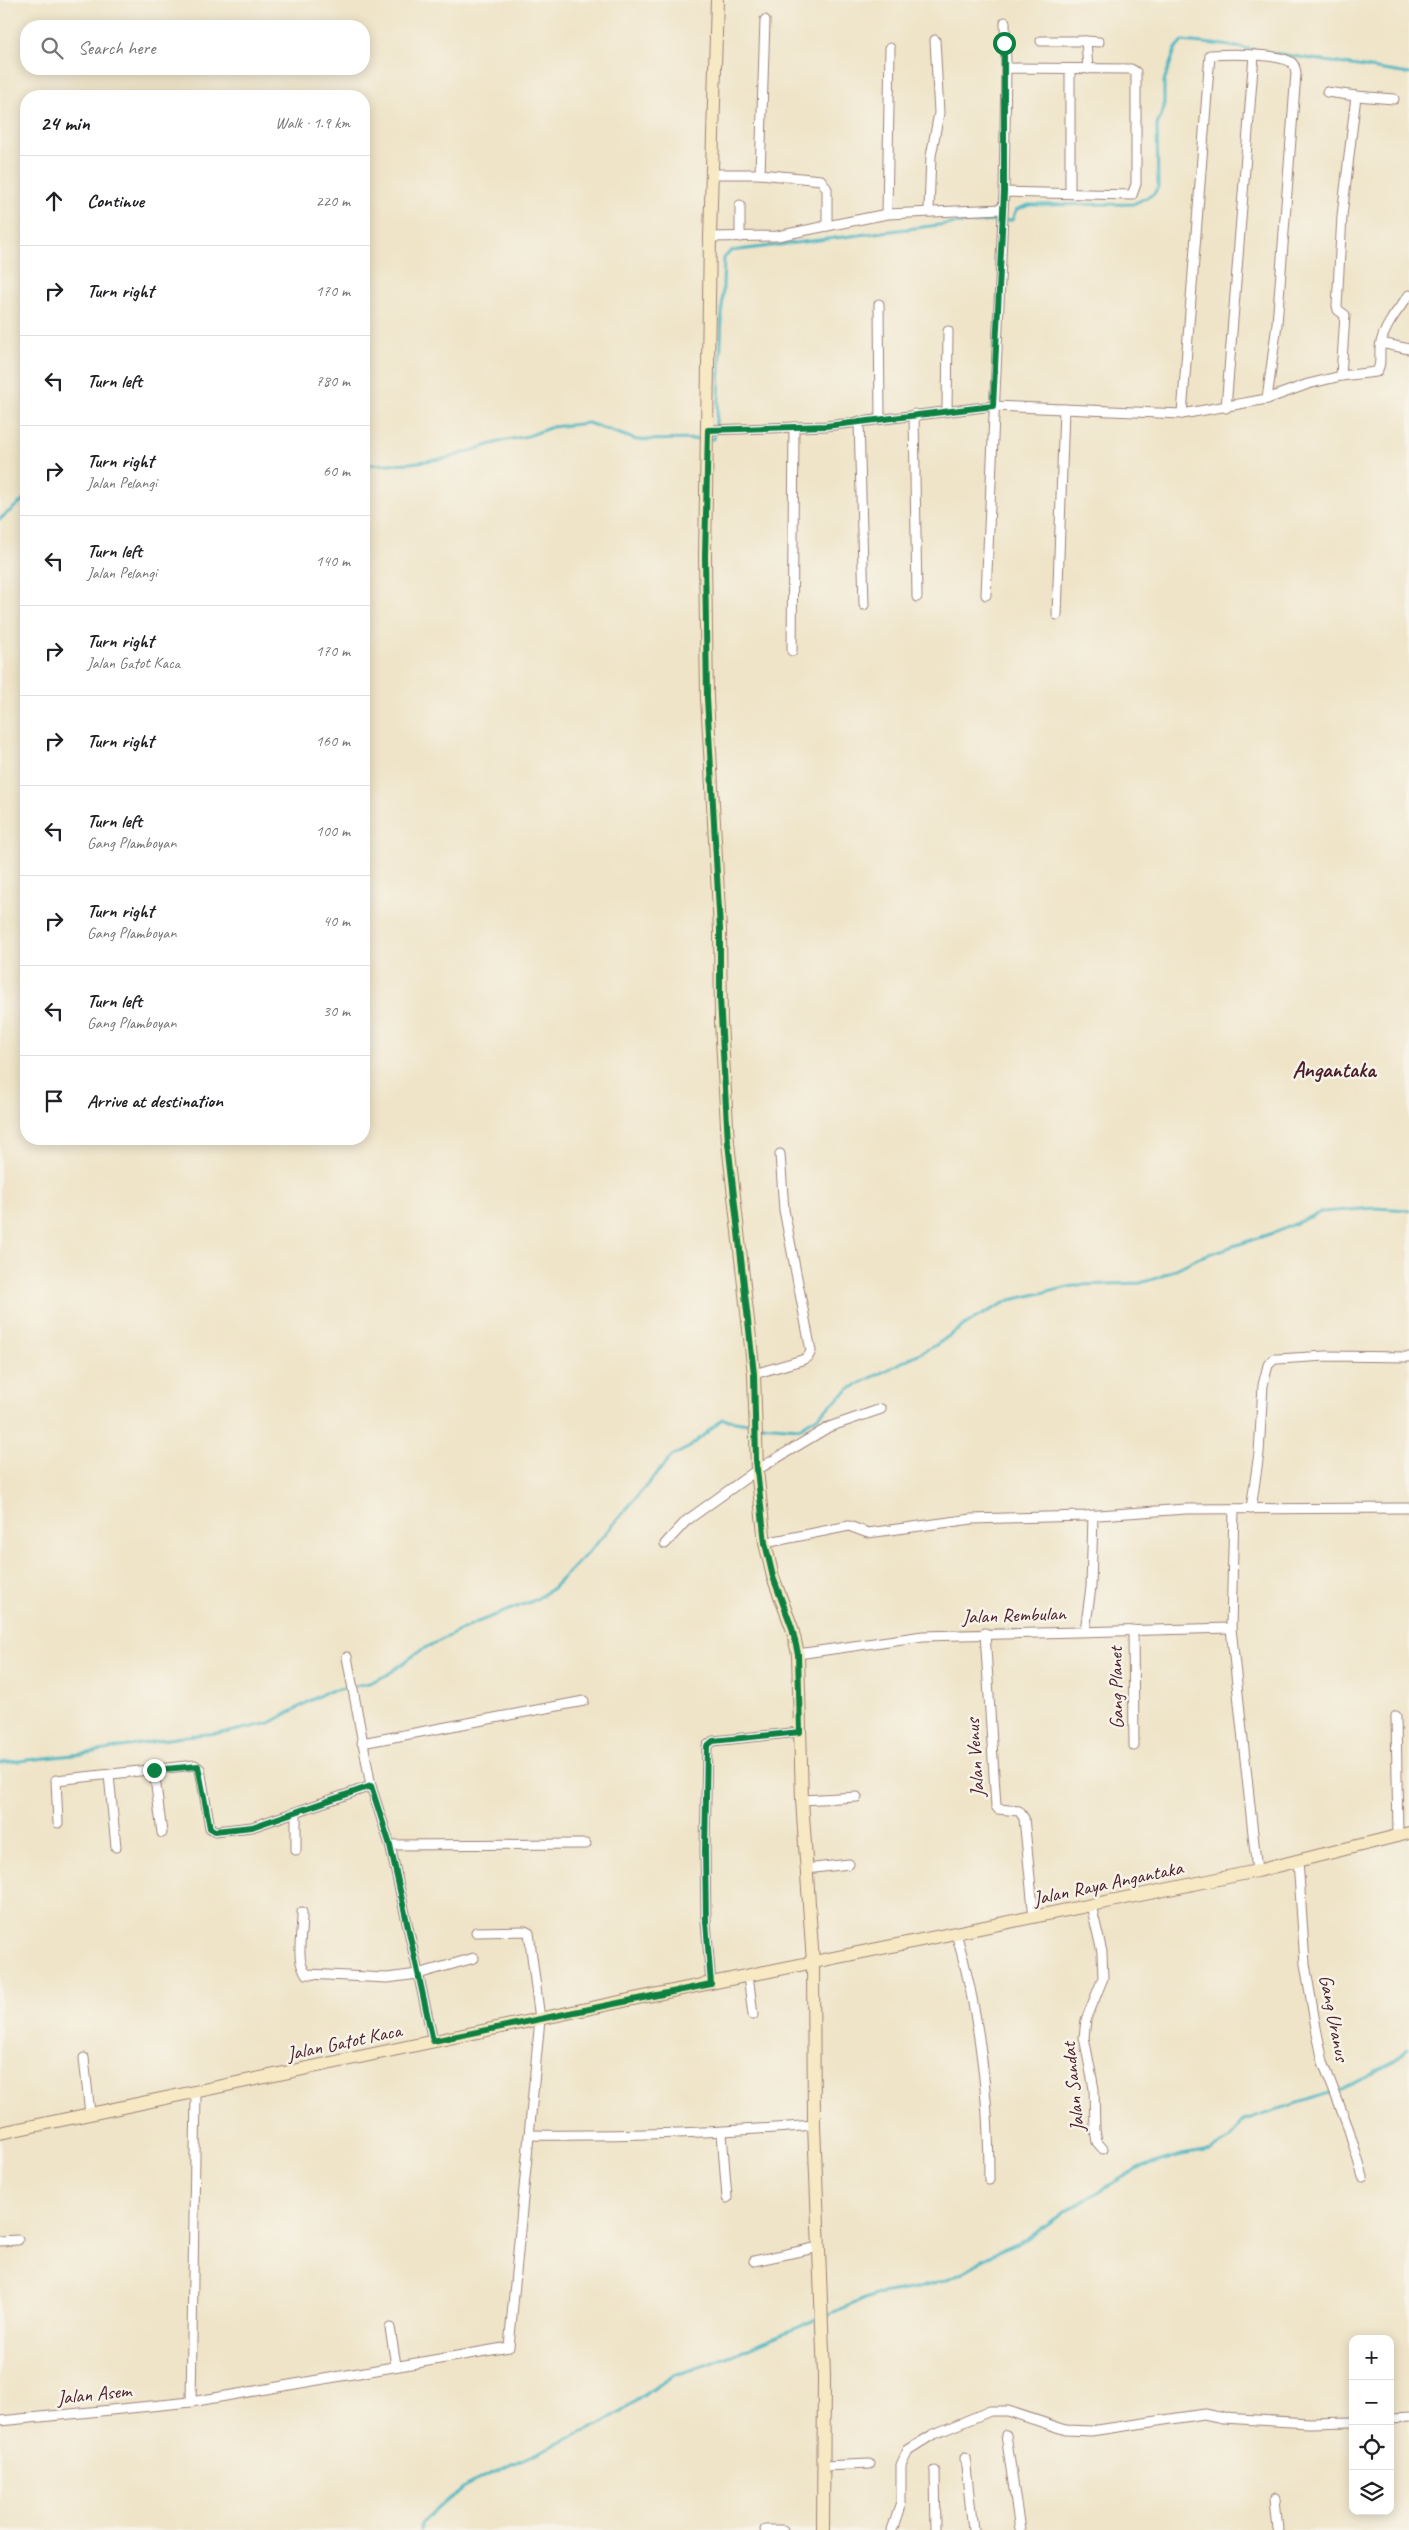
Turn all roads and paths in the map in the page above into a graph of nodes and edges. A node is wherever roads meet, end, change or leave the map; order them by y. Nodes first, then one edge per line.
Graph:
1 (718, 0) edge
2 (765, 20) dead end
3 (1005, 22) dead end
4 (935, 40) dead end
5 (1041, 41) dead end
6 (1086, 42) junction
7 (1099, 42) dead end
8 (890, 48) dead end
9 (1254, 55) junction
10 (1006, 68) junction
11 (1070, 69) junction
12 (1088, 69) junction
13 (1328, 92) dead end
14 (1356, 96) junction
15 (1394, 99) dead end
16 (712, 174) junction
17 (760, 174) junction
18 (1004, 192) junction
19 (1070, 193) junction
20 (740, 205) dead end
21 (1004, 209) junction
22 (929, 210) junction
23 (887, 214) junction
24 (827, 226) junction
25 (710, 237) junction
26 (740, 237) junction
27 (1409, 295) edge
28 (879, 304) dead end
29 (948, 331) dead end
30 (1381, 343) junction
31 (1409, 349) edge
32 (1341, 376) junction
33 (1267, 399) junction
34 (993, 406) junction
35 (1226, 408) junction
36 (1064, 409) junction
37 (947, 410) junction
38 (914, 414) junction
39 (1182, 414) junction
40 (880, 418) junction
41 (859, 421) junction
42 (794, 427) junction
43 (708, 430) junction
44 (986, 595) dead end
45 (918, 597) dead end
46 (864, 605) dead end
47 (1057, 615) dead end
48 (792, 652) dead end
49 (780, 1154) dead end
50 (1409, 1357) edge
51 (754, 1374) junction
52 (881, 1409) dead end
53 (757, 1470) junction
54 (1409, 1508) edge
55 (1251, 1509) junction
56 (1234, 1510) junction
57 (1093, 1516) junction
58 (765, 1543) junction
59 (665, 1544) dead end
60 (1232, 1628) junction
61 (1133, 1630) junction
62 (1085, 1631) junction
63 (985, 1633) junction
64 (798, 1654) junction
65 (347, 1657) dead end
66 (584, 1701) dead end
67 (1396, 1716) dead end
68 (800, 1732) junction
69 (362, 1743) junction
70 (1134, 1746) dead end
71 (154, 1770) junction
72 (109, 1776) junction
73 (371, 1786) junction
74 (856, 1797) dead end
75 (802, 1800) junction
76 (296, 1813) junction
77 (58, 1823) dead end
78 (162, 1833) dead end
79 (1404, 1835) edge
80 (586, 1844) dead end
81 (390, 1845) junction
82 (116, 1847) dead end
83 (296, 1850) dead end
84 (1298, 1860) junction
85 (849, 1864) dead end
86 (806, 1869) junction
87 (1257, 1871) junction
88 (1091, 1905) junction
89 (302, 1912) dead end
90 (1034, 1918) junction
91 (476, 1932) dead end
92 (956, 1933) junction
93 (474, 1958) dead end
94 (812, 1963) junction
95 (418, 1974) junction
96 (748, 1976) junction
97 (711, 1984) junction
98 (753, 2015) dead end
99 (540, 2019) junction
100 (433, 2041) junction
101 (84, 2058) dead end
102 (196, 2092) junction
103 (90, 2114) junction
104 (814, 2125) junction
105 (0, 2133) edge
106 (722, 2133) junction
107 (528, 2135) junction
108 (1103, 2149) dead end
109 (1363, 2177) dead end
110 (989, 2180) dead end
111 (727, 2198) dead end
112 (18, 2240) dead end
113 (0, 2241) edge
114 (819, 2246) junction
115 (754, 2261) dead end
116 (390, 2328) dead end
117 (396, 2365) junction
118 (191, 2402) junction
119 (1409, 2418) edge
120 (1394, 2419) edge
121 (0, 2421) edge
122 (1349, 2422) edge
123 (1006, 2435) dead end
124 (965, 2458) dead end
125 (870, 2464) dead end
126 (823, 2466) junction
127 (935, 2472) dead end
128 (1275, 2499) dead end
129 (765, 2530) edge
130 (783, 2530) edge
131 (823, 2530) edge
132 (892, 2530) edge
133 (936, 2530) edge
134 (973, 2530) edge
135 (1020, 2530) edge
136 (1278, 2530) edge

1 - 16 main road
2 - 17 street
3 - 10 street
4 - 22 street
5 - 6 street
6 - 7 street
6 - 12 street
8 - 23 street
9 - 33 street
9 - 35 street
9 - 39 street
10 - 11 street
10 - 18 street
11 - 12 street
11 - 19 street
12 - 19 street
13 - 14 street
14 - 15 street
14 - 32 street
16 - 17 street
16 - 25 main road
17 - 24 street
18 - 19 street
18 - 21 street
20 - 26 street
21 - 22 street
21 - 34 street
22 - 23 street
23 - 24 street
24 - 26 street
25 - 26 street
25 - 43 main road
27 - 30 street
28 - 40 street
29 - 37 street
30 - 31 street
30 - 32 street
32 - 33 street
33 - 35 street
34 - 36 street
34 - 37 street
34 - 44 street
35 - 39 street
36 - 39 street
36 - 47 street
37 - 38 street
38 - 40 street
38 - 45 street
40 - 41 street
41 - 42 street
41 - 46 street
42 - 43 street
42 - 48 street
43 - 51 main road
49 - 51 street
50 - 55 street
51 - 53 main road
52 - 53 street
53 - 58 main road
53 - 59 street
54 - 55 street
55 - 56 street
56 - 57 street
56 - 60 street
57 - 58 street
57 - 62 street
58 - 64 main road
60 - 61 street, Jalan Rembulan
60 - 87 street
61 - 62 street, Jalan Rembulan
61 - 70 street, Gang Planet
62 - 63 street, Jalan Rembulan
63 - 64 street, Jalan Rembulan
63 - 90 street, Jalan Venus
64 - 68 main road
65 - 69 street
66 - 69 street
67 - 79 street
68 - 75 main road
68 - 97 street
69 - 73 street
71 - 72 street
71 - 76 street
71 - 78 street
72 - 77 street
72 - 82 street
73 - 76 street
73 - 81 street
74 - 75 street
75 - 86 main road
76 - 83 street
79 - 84 main road, Jalan Raya Angantaka
80 - 81 street
81 - 95 street
84 - 87 main road, Jalan Raya Angantaka
84 - 109 street, Gang Uranus
85 - 86 street
86 - 94 main road
87 - 88 main road, Jalan Raya Angantaka
88 - 90 main road, Jalan Raya Angantaka
88 - 108 street, Jalan Sandat
89 - 95 street
90 - 92 main road, Jalan Raya Angantaka
91 - 99 street
92 - 94 main road, Jalan Raya Angantaka
92 - 110 street
93 - 95 street
94 - 96 main road, Jalan Gatot Kaca
94 - 104 main road
95 - 100 street
96 - 97 main road, Jalan Gatot Kaca
96 - 98 street
97 - 99 main road, Jalan Gatot Kaca
99 - 100 main road, Jalan Gatot Kaca
99 - 107 street
100 - 102 main road, Jalan Gatot Kaca
101 - 103 street
102 - 103 main road, Jalan Gatot Kaca
102 - 118 street
103 - 105 main road, Jalan Gatot Kaca
104 - 106 street
104 - 114 main road
106 - 107 street
106 - 111 street
107 - 117 street, Jalan Asem
112 - 113 street
114 - 115 street
114 - 126 main road
116 - 117 street
117 - 118 street, Jalan Asem
118 - 121 street, Jalan Asem
119 - 120 street
122 - 132 street
123 - 135 street
124 - 134 street
125 - 126 street
126 - 131 main road
127 - 133 street
128 - 136 street
129 - 130 street

